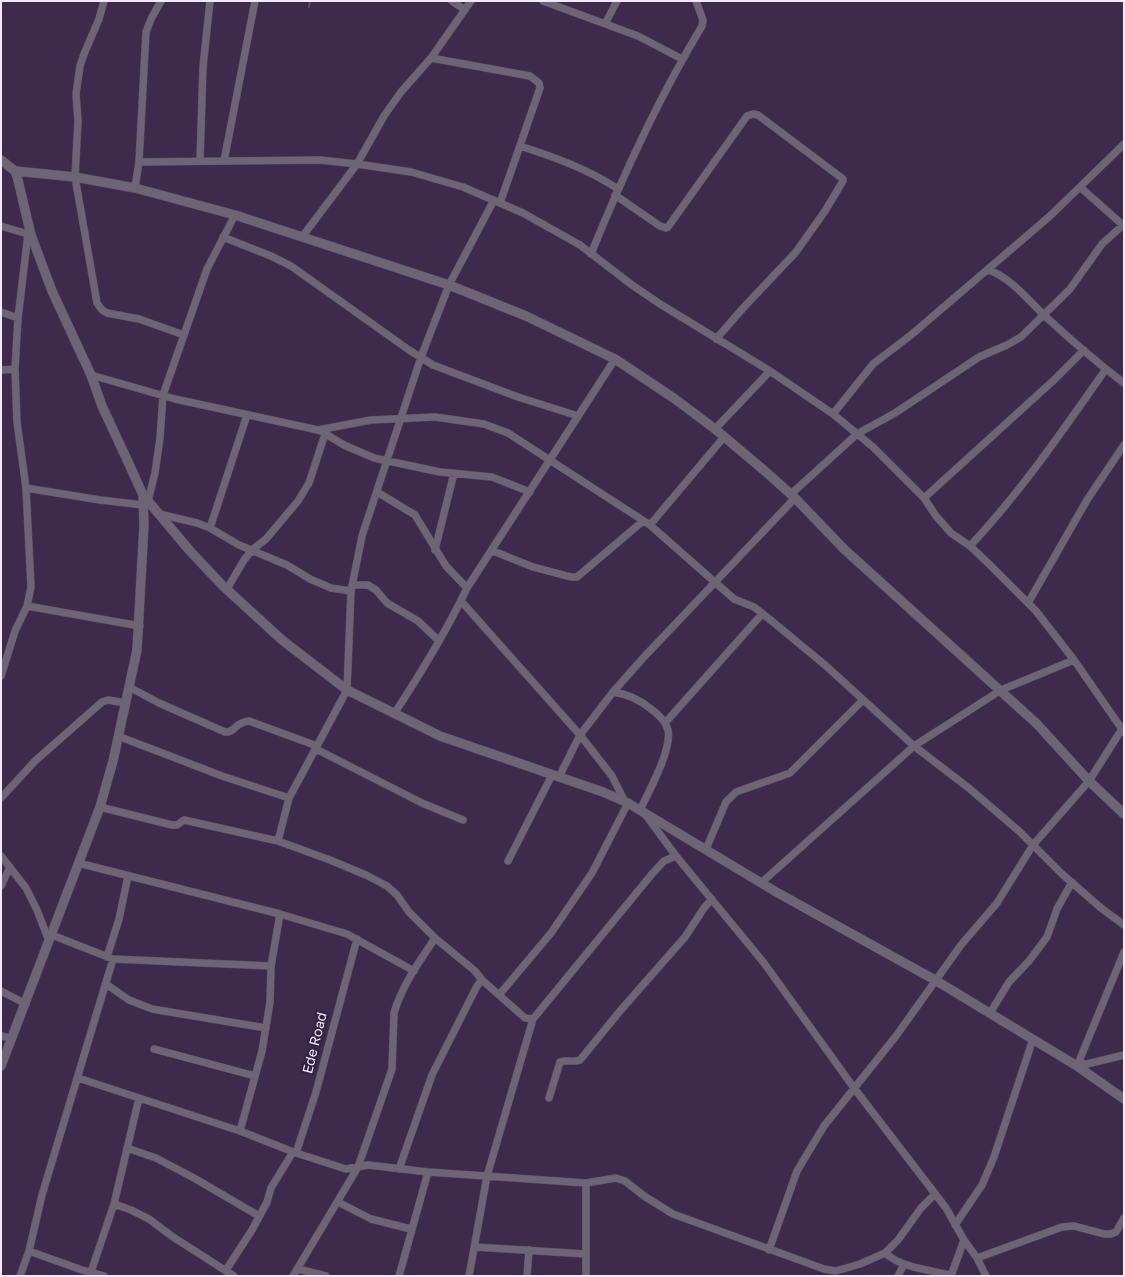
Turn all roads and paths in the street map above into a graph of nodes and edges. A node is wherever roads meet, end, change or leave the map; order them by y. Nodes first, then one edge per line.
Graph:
1 (104, 1) edge
2 (161, 1) edge
3 (210, 1) edge
4 (255, 1) edge
5 (452, 1) edge
6 (471, 1) edge
7 (543, 1) edge
8 (617, 1) edge
9 (696, 1) edge
10 (465, 10) junction
11 (605, 24) junction
12 (431, 58) junction
13 (682, 59) junction
14 (1124, 144) edge
15 (520, 146) junction
16 (1, 160) edge
17 (200, 160) junction
18 (224, 161) junction
19 (139, 162) junction
20 (358, 164) junction
21 (15, 171) junction
22 (75, 177) junction
23 (1080, 187) junction
24 (135, 188) junction
25 (617, 192) junction
26 (497, 202) junction
27 (235, 215) junction
28 (1, 226) edge
29 (1123, 226) edge
30 (30, 235) junction
31 (224, 237) junction
32 (302, 237) junction
33 (591, 254) junction
34 (989, 270) junction
35 (449, 285) junction
36 (1, 312) edge
37 (1044, 316) junction
38 (18, 318) junction
39 (184, 335) junction
40 (716, 339) junction
41 (1084, 350) junction
42 (421, 357) junction
43 (615, 358) junction
44 (15, 369) junction
45 (1106, 369) junction
46 (1, 370) edge
47 (770, 371) junction
48 (91, 375) junction
49 (1124, 383) edge
50 (163, 395) junction
51 (832, 414) junction
52 (247, 415) junction
53 (578, 416) junction
54 (401, 418) junction
55 (715, 429) junction
56 (322, 432) junction
57 (857, 434) junction
58 (724, 437) junction
59 (1124, 445) edge
60 (550, 460) junction
61 (388, 461) junction
62 (454, 474) junction
63 (26, 488) junction
64 (377, 492) junction
65 (530, 492) junction
66 (793, 496) junction
67 (924, 498) junction
68 (145, 500) junction
69 (159, 514) junction
70 (647, 523) junction
71 (210, 528) junction
72 (970, 546) junction
73 (252, 550) junction
74 (435, 550) junction
75 (492, 551) junction
76 (715, 583) junction
77 (351, 588) junction
78 (467, 588) junction
79 (227, 590) junction
80 (461, 601) junction
81 (1028, 602) junction
82 (27, 606) junction
83 (762, 614) junction
84 (140, 626) junction
85 (440, 641) junction
86 (1074, 660) junction
87 (1, 676) edge
88 (129, 687) junction
89 (347, 690) junction
90 (1001, 690) junction
91 (613, 692) junction
92 (863, 700) junction
93 (126, 703) junction
94 (394, 714) junction
95 (664, 723) junction
96 (1123, 731) edge
97 (580, 735) junction
98 (118, 736) junction
99 (914, 746) junction
100 (317, 747) junction
101 (555, 776) junction
102 (1089, 781) junction
103 (2, 795) edge
104 (289, 798) junction
105 (627, 802) junction
106 (100, 807) junction
107 (642, 811) junction
108 (1124, 814) edge
109 (463, 820) dead end
110 (278, 841) junction
111 (1033, 845) junction
112 (706, 849) junction
113 (1, 856) edge
114 (676, 856) junction
115 (508, 861) dead end
116 (78, 863) junction
117 (10, 867) junction
118 (128, 876) junction
119 (1072, 882) junction
120 (762, 883) junction
121 (1, 886) edge
122 (712, 899) junction
123 (280, 914) junction
124 (1124, 925) edge
125 (51, 938) junction
126 (356, 938) junction
127 (435, 938) junction
128 (1124, 952) edge
129 (110, 958) junction
130 (271, 966) junction
131 (414, 971) junction
132 (482, 980) junction
133 (934, 980) junction
134 (106, 984) junction
135 (1, 991) edge
136 (499, 995) junction
137 (26, 1004) junction
138 (990, 1013) junction
139 (533, 1019) junction
140 (266, 1028) junction
141 (6, 1037) edge
142 (1033, 1038) junction
143 (154, 1049) dead end
144 (1124, 1055) edge
145 (1078, 1064) junction
146 (1, 1066) edge
147 (255, 1076) junction
148 (78, 1078) junction
149 (854, 1088) junction
150 (139, 1098) junction
151 (549, 1098) dead end
152 (1124, 1099) edge
153 (240, 1131) junction
154 (127, 1148) junction
155 (295, 1153) junction
156 (358, 1167) junction
157 (399, 1169) junction
158 (428, 1172) junction
159 (487, 1176) junction
160 (586, 1183) junction
161 (935, 1194) junction
162 (338, 1202) junction
163 (114, 1204) junction
164 (258, 1216) junction
165 (1124, 1218) edge
166 (955, 1225) junction
167 (411, 1229) junction
168 (964, 1240) junction
169 (475, 1247) junction
170 (529, 1250) junction
171 (769, 1250) junction
172 (29, 1251) junction
173 (885, 1253) junction
174 (586, 1254) junction
175 (978, 1258) junction
176 (904, 1264) junction
177 (298, 1268) junction
178 (226, 1270) junction
179 (91, 1272) junction
180 (835, 1273) edge
181 (951, 1275) edge
182 (20, 1276) edge
183 (104, 1276) edge
184 (234, 1276) edge
185 (293, 1276) edge
186 (326, 1276) edge
187 (399, 1276) edge
188 (469, 1276) edge
189 (527, 1276) edge
190 (586, 1276) edge
191 (898, 1276) edge
192 (986, 1276) edge

1 - 22 street
2 - 19 street
3 - 17 street
4 - 18 street
5 - 10 street
6 - 10 street
7 - 11 street
8 - 11 street
9 - 13 street
10 - 12 street
11 - 13 street
12 - 15 street
12 - 20 street
13 - 25 street
14 - 23 street
15 - 25 street
15 - 26 street
16 - 21 street
17 - 18 street
17 - 19 street
18 - 20 street
19 - 24 street
20 - 26 street
20 - 32 street
21 - 22 street
21 - 30 street
22 - 24 street
22 - 39 street
23 - 29 street
23 - 34 street
24 - 27 street
25 - 33 street
25 - 40 street
26 - 33 street
26 - 35 street
27 - 31 street
27 - 32 street
28 - 30 street
29 - 37 street
30 - 38 street
30 - 48 street
31 - 39 street
31 - 42 street
32 - 35 street
33 - 40 street
34 - 37 street
34 - 51 street
35 - 42 street
35 - 43 street
36 - 38 street
37 - 41 street
37 - 57 street
38 - 44 street
39 - 50 street
40 - 47 street
41 - 45 street
41 - 67 street
42 - 53 street
42 - 54 street
43 - 53 street
43 - 55 street
44 - 46 street
44 - 63 street
45 - 49 street
45 - 72 street
47 - 51 street
47 - 55 street
48 - 50 street
48 - 68 street
50 - 52 street
50 - 68 street
51 - 57 street
52 - 56 street
52 - 71 street
53 - 60 street
54 - 56 street
54 - 60 street
54 - 61 street
55 - 58 street
56 - 61 street
56 - 73 street
57 - 66 street
57 - 67 street
58 - 66 street
58 - 70 street
59 - 81 street
60 - 65 street
60 - 70 street
61 - 62 street
61 - 64 street
62 - 65 street
62 - 74 street
63 - 68 street
63 - 82 street
64 - 74 street
64 - 77 street
65 - 75 street
66 - 76 street
66 - 90 street
67 - 72 street
68 - 69 street
68 - 84 street
69 - 71 street
69 - 79 street
70 - 75 street
70 - 76 street
71 - 73 street
72 - 81 street
73 - 77 street
73 - 79 street
74 - 78 street
75 - 78 street
76 - 83 street
76 - 91 street
77 - 85 street
77 - 89 street
78 - 80 street
79 - 89 street
80 - 85 street
80 - 97 street
81 - 86 street
82 - 84 street
82 - 87 street
83 - 92 street
83 - 95 street
84 - 88 street
85 - 94 street
86 - 90 street
86 - 96 street
88 - 93 street
88 - 100 street
89 - 94 street
89 - 100 street
90 - 99 street
90 - 102 street
91 - 95 street
91 - 97 street
92 - 99 street
92 - 112 street
93 - 98 street
93 - 103 street
94 - 101 street
95 - 107 street
96 - 102 street
97 - 101 street
97 - 105 street
98 - 104 street
98 - 106 street
99 - 111 street
99 - 120 street
100 - 104 street
100 - 109 street
101 - 105 street
101 - 115 street
102 - 108 street
102 - 111 street
104 - 110 street
105 - 107 street
105 - 136 street
106 - 110 street
106 - 116 street
107 - 112 street
107 - 114 street
110 - 127 street
111 - 119 street
111 - 133 street
112 - 120 street
113 - 117 street
114 - 122 street
114 - 139 street
116 - 118 street
116 - 125 street
117 - 121 street
117 - 125 street
118 - 123 street
118 - 129 street
119 - 124 street
119 - 138 street
120 - 133 street
122 - 149 street
122 - 151 street
123 - 126 street
123 - 130 street
125 - 129 street
125 - 137 street
126 - 131 street
126 - 155 street, Ede Road
127 - 131 street
127 - 132 street
128 - 145 street
129 - 130 street
129 - 134 street
130 - 140 street
131 - 156 street
132 - 136 street
132 - 157 street
133 - 138 street
133 - 149 street
134 - 140 street
134 - 148 street
135 - 137 street
136 - 139 street
137 - 141 street
138 - 142 street
139 - 159 street
140 - 147 street
141 - 146 street
142 - 145 street
142 - 166 street
143 - 147 street
144 - 145 street
145 - 152 street
147 - 153 street
148 - 150 street
148 - 172 street
149 - 161 street
149 - 171 street
150 - 153 street
150 - 154 street
153 - 155 street
154 - 163 street
154 - 164 street
155 - 156 street
155 - 164 street, Ede Road
156 - 157 street
156 - 162 street
157 - 158 street
158 - 159 street
158 - 167 street
159 - 160 street
159 - 169 street
160 - 171 street
160 - 174 street
161 - 166 street
161 - 173 street
162 - 167 street
162 - 177 street
163 - 178 street
163 - 179 street
164 - 178 street, Ede Road
165 - 175 street
166 - 168 street
167 - 187 street
168 - 175 street
168 - 181 street
169 - 170 street
169 - 188 street
170 - 174 street
170 - 189 street
171 - 180 street
172 - 179 street
172 - 182 street
173 - 176 street
173 - 180 street
174 - 190 street
175 - 192 street
176 - 181 street
176 - 191 street
177 - 185 street
177 - 186 street
178 - 184 street
179 - 183 street

